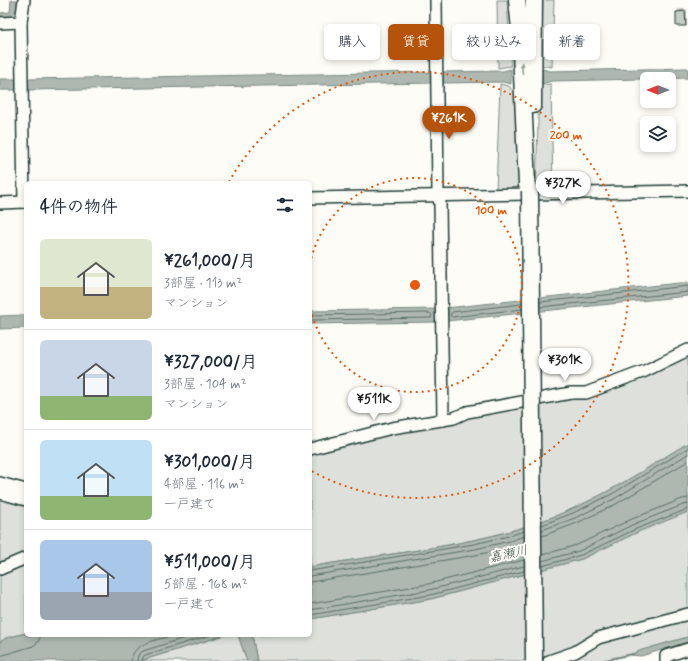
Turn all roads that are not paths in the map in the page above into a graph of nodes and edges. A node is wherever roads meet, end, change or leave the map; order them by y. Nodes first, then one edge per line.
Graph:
1 (24, 0) edge
2 (436, 0) edge
3 (517, 0) edge
4 (534, 0) edge
5 (21, 22) junction
6 (0, 23) edge
7 (24, 181) edge
8 (530, 191) junction
9 (688, 191) edge
10 (438, 196) junction
11 (312, 198) edge
12 (24, 202) edge
13 (0, 203) edge
14 (688, 350) edge
15 (443, 420) junction
16 (312, 448) edge
17 (0, 483) edge
18 (24, 489) edge
19 (0, 493) edge
20 (24, 499) edge
21 (24, 559) edge
22 (0, 569) edge
23 (688, 614) edge
24 (688, 649) edge
25 (534, 661) edge
26 (548, 661) edge
27 (666, 661) edge

1 - 5 street
2 - 10 street
8 -> 3 highway
4 - 8 highway
5 - 6 street
5 - 7 street
8 - 25 highway, bridge
9 - 10 street
10 - 11 street
10 - 15 street
12 - 13 street
14 - 15 street
15 - 16 street
17 - 18 street
19 - 20 street
21 - 22 street
23 - 26 street
24 - 27 street

